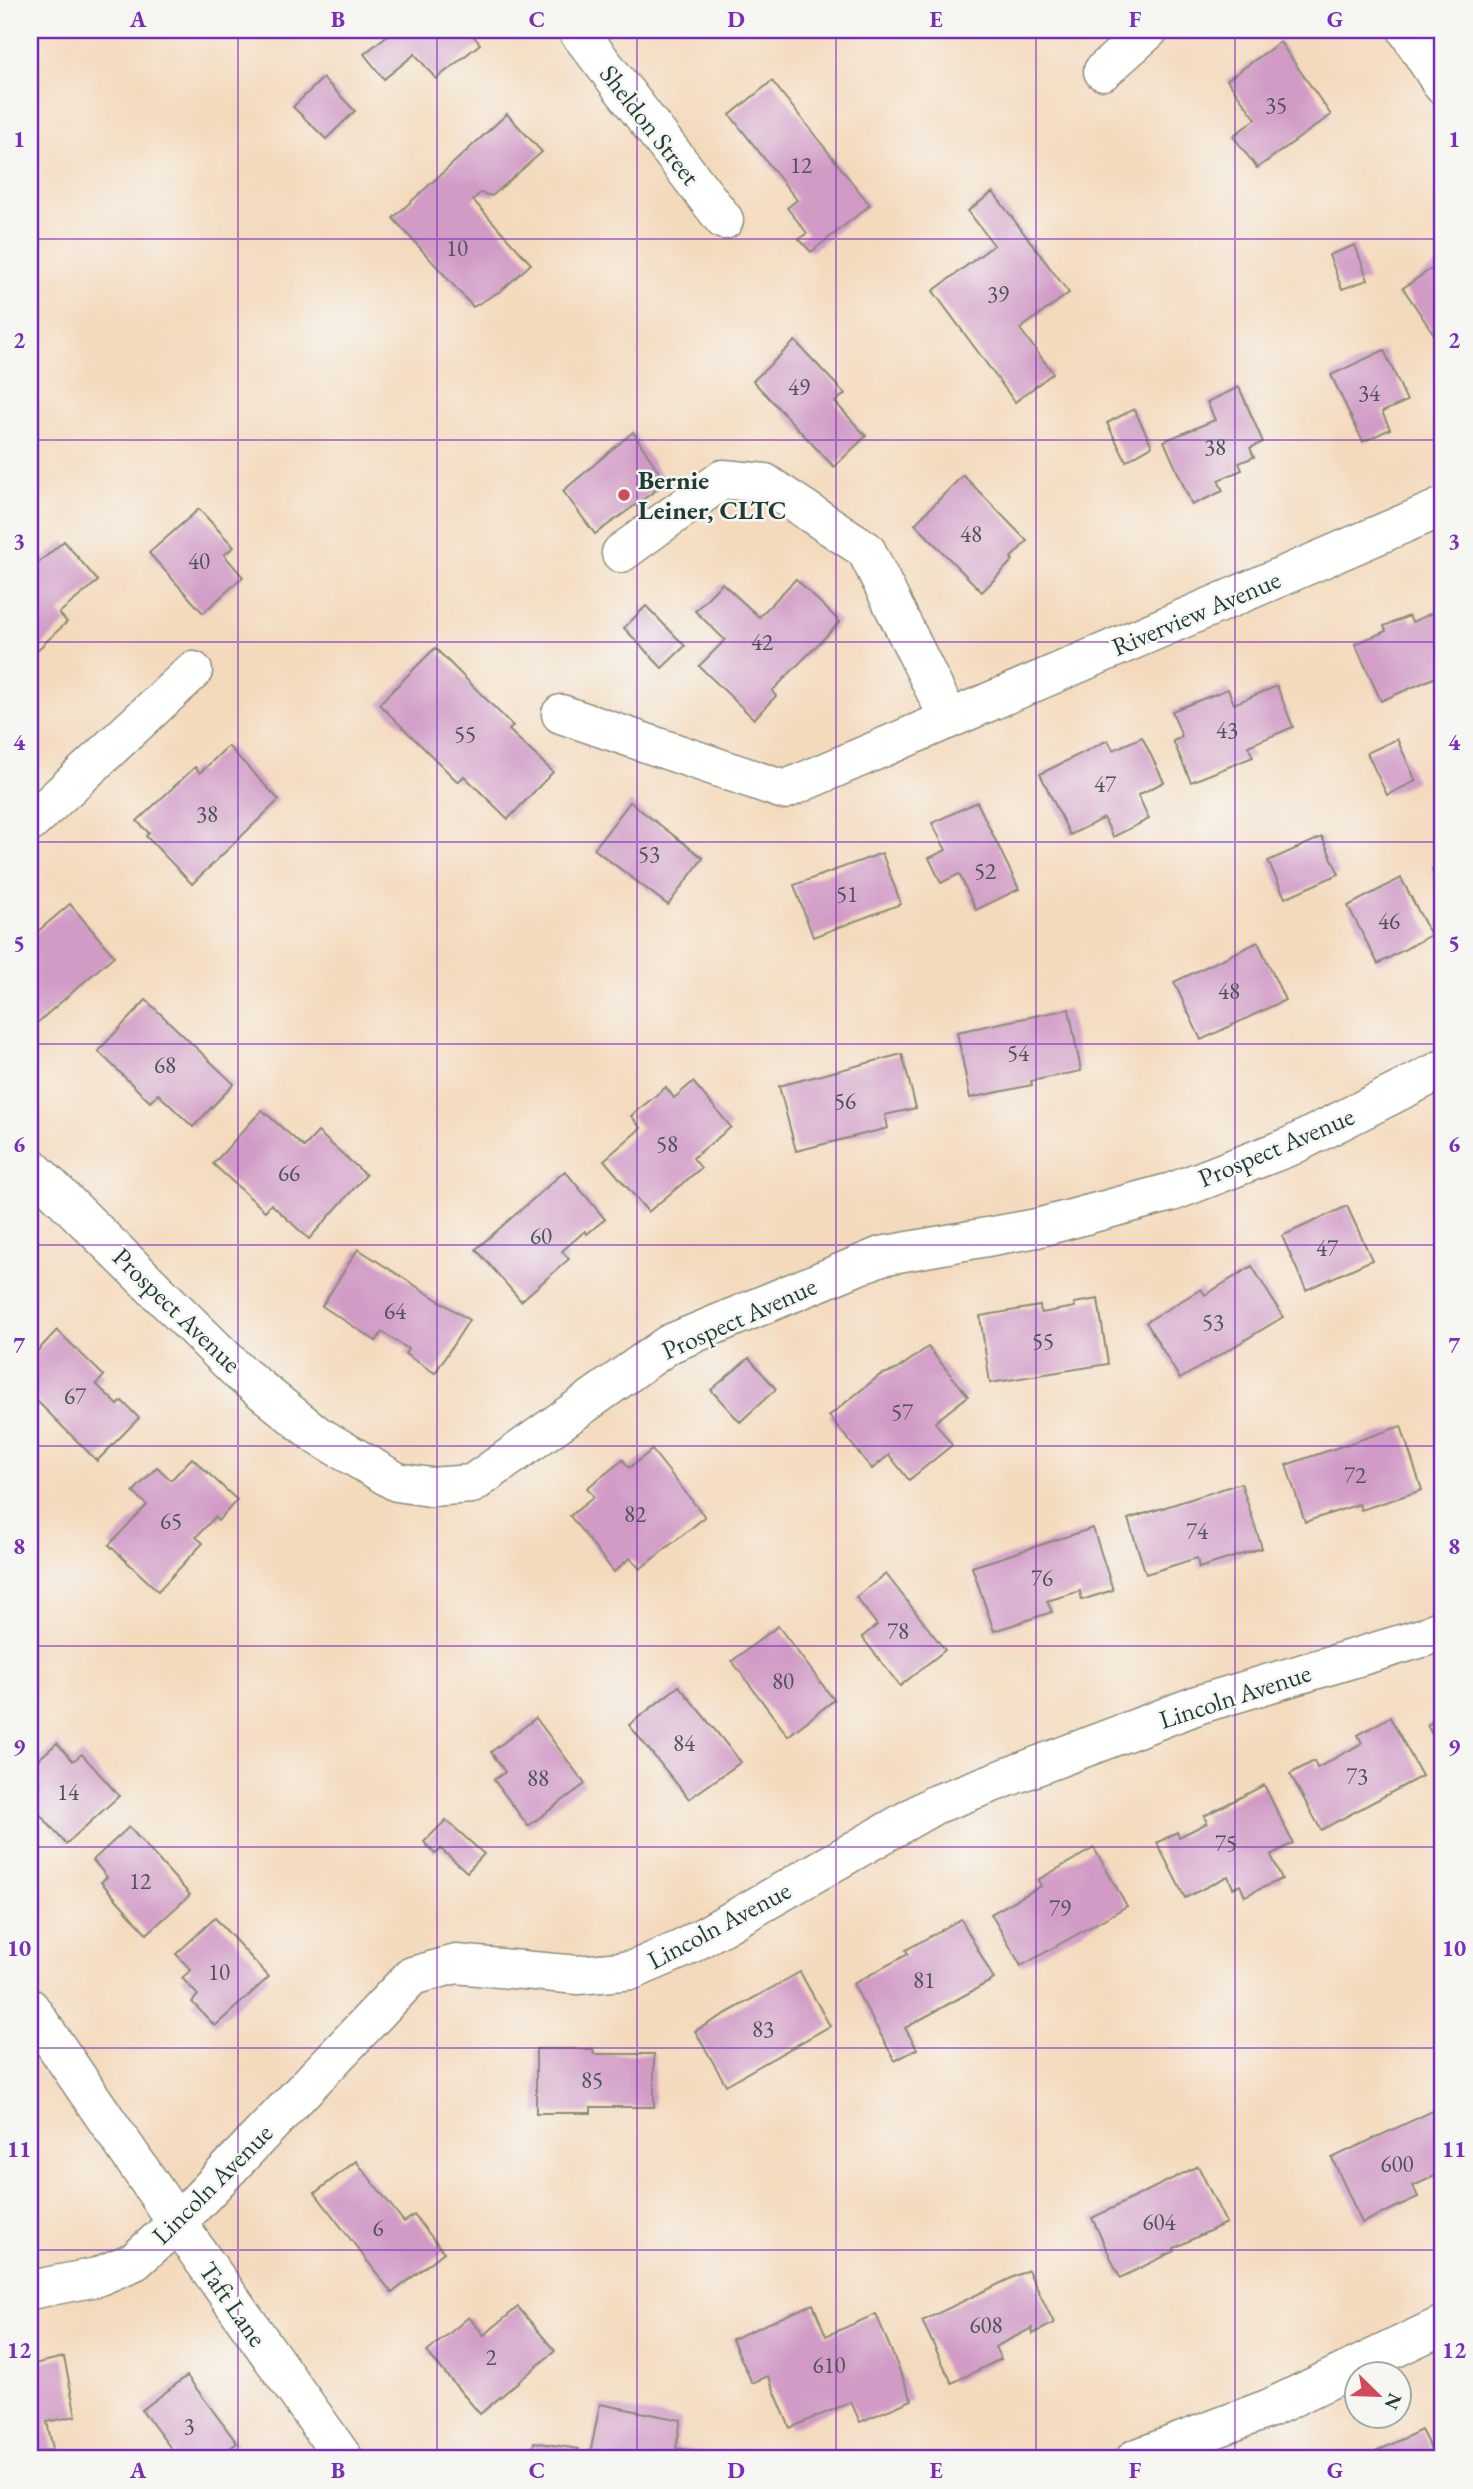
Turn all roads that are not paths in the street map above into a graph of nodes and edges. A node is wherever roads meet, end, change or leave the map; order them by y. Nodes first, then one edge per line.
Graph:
1 (577, 30) edge
2 (1149, 30) edge
3 (1407, 30) edge
4 (1103, 71) dead end
5 (1443, 86) edge
6 (724, 220) dead end
7 (1443, 507) edge
8 (621, 553) dead end
9 (193, 671) dead end
10 (561, 714) dead end
11 (949, 719) junction
12 (30, 823) edge
13 (1443, 1069) edge
14 (30, 1166) edge
15 (1443, 1628) edge
16 (30, 2008) edge
17 (177, 2223) junction
18 (30, 2290) edge
19 (1443, 2325) edge
20 (344, 2459) edge
21 (1135, 2459) edge

1 - 6 street, Sheldon Street
2 - 4 street
3 - 5 street
7 - 11 street, Riverview Avenue
8 - 11 street
9 - 12 street
10 - 11 street, Riverview Avenue
13 - 14 street, Prospect Avenue
15 - 17 street, Lincoln Avenue
16 - 17 street, Taft Lane
17 - 18 street, Lincoln Avenue
17 - 20 street, Taft Lane
19 - 21 street

